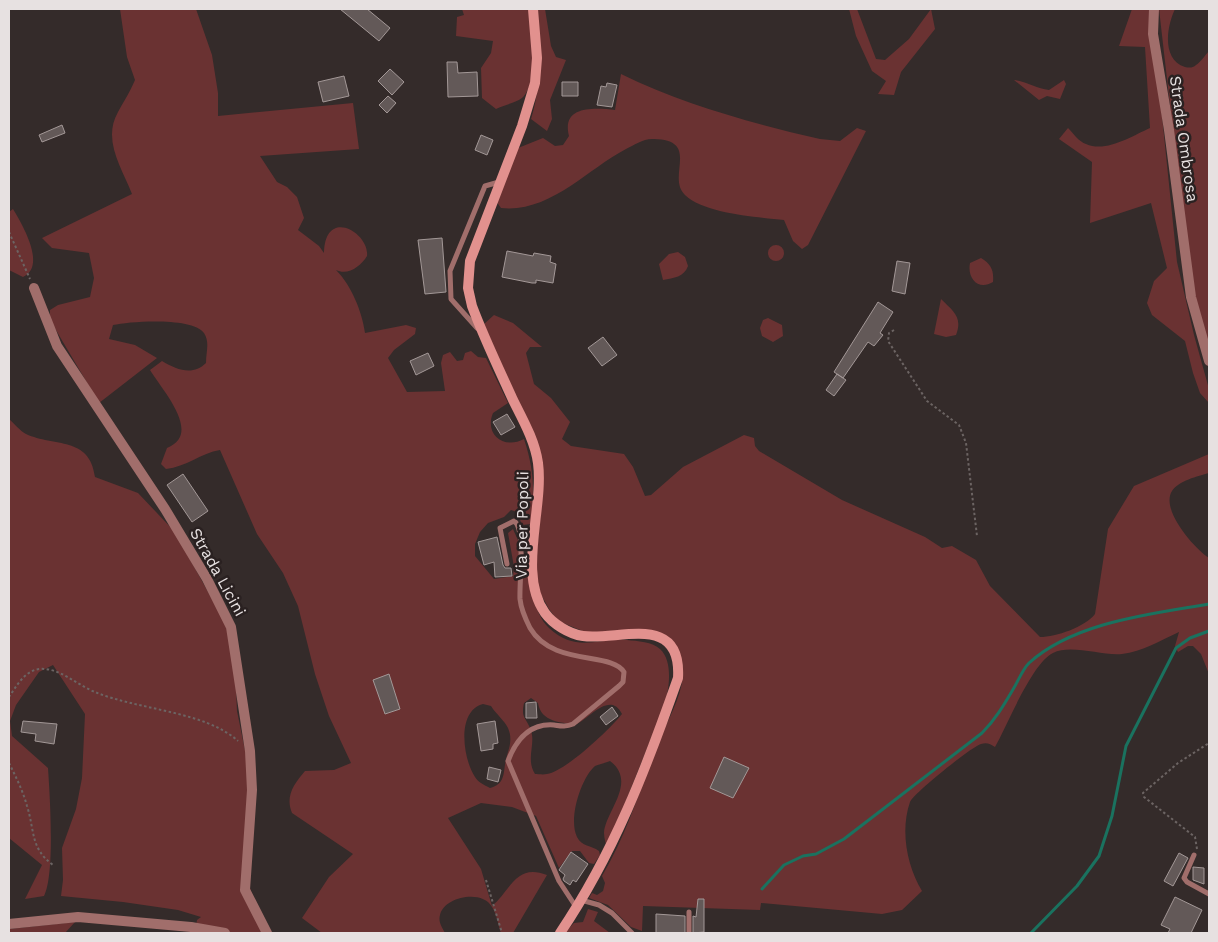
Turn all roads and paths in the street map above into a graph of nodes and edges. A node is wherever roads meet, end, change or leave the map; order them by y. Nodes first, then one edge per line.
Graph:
1 (533, 9) edge
2 (1154, 9) edge
3 (499, 182) junction
4 (9, 232) edge
5 (34, 288) joint
6 (894, 330) dead end
7 (482, 334) junction
8 (1209, 361) edge
9 (976, 536) dead end
10 (521, 544) junction
11 (533, 549) junction
12 (507, 564) dead end
13 (9, 697) edge
14 (1209, 743) edge
15 (241, 744) dead end
16 (9, 763) edge
17 (1194, 855) joint
18 (53, 865) dead end
19 (486, 880) dead end
20 (1209, 894) edge
21 (579, 904) junction
22 (689, 912) dead end
23 (9, 924) edge
24 (225, 933) edge
25 (267, 933) edge
26 (502, 933) edge
27 (560, 933) edge
28 (632, 933) edge
29 (688, 933) edge

1 - 3 main road, Via per Popoli
2 - 8 street, Strada Ombrosa
3 - 7 main road, Via per Popoli
3 - 7 lane
4 - 5 path
5 - 25 street, Strada Licini
6 - 9 path
7 - 11 main road, Via per Popoli
10 - 11 lane
10 - 12 lane
10 - 21 lane
11 - 21 main road, Via per Popoli
13 - 15 path
14 - 17 path
16 - 18 path
17 - 20 lane
19 - 26 path
21 - 27 main road, Via per Popoli
21 - 28 lane
22 - 29 lane
23 - 24 street

